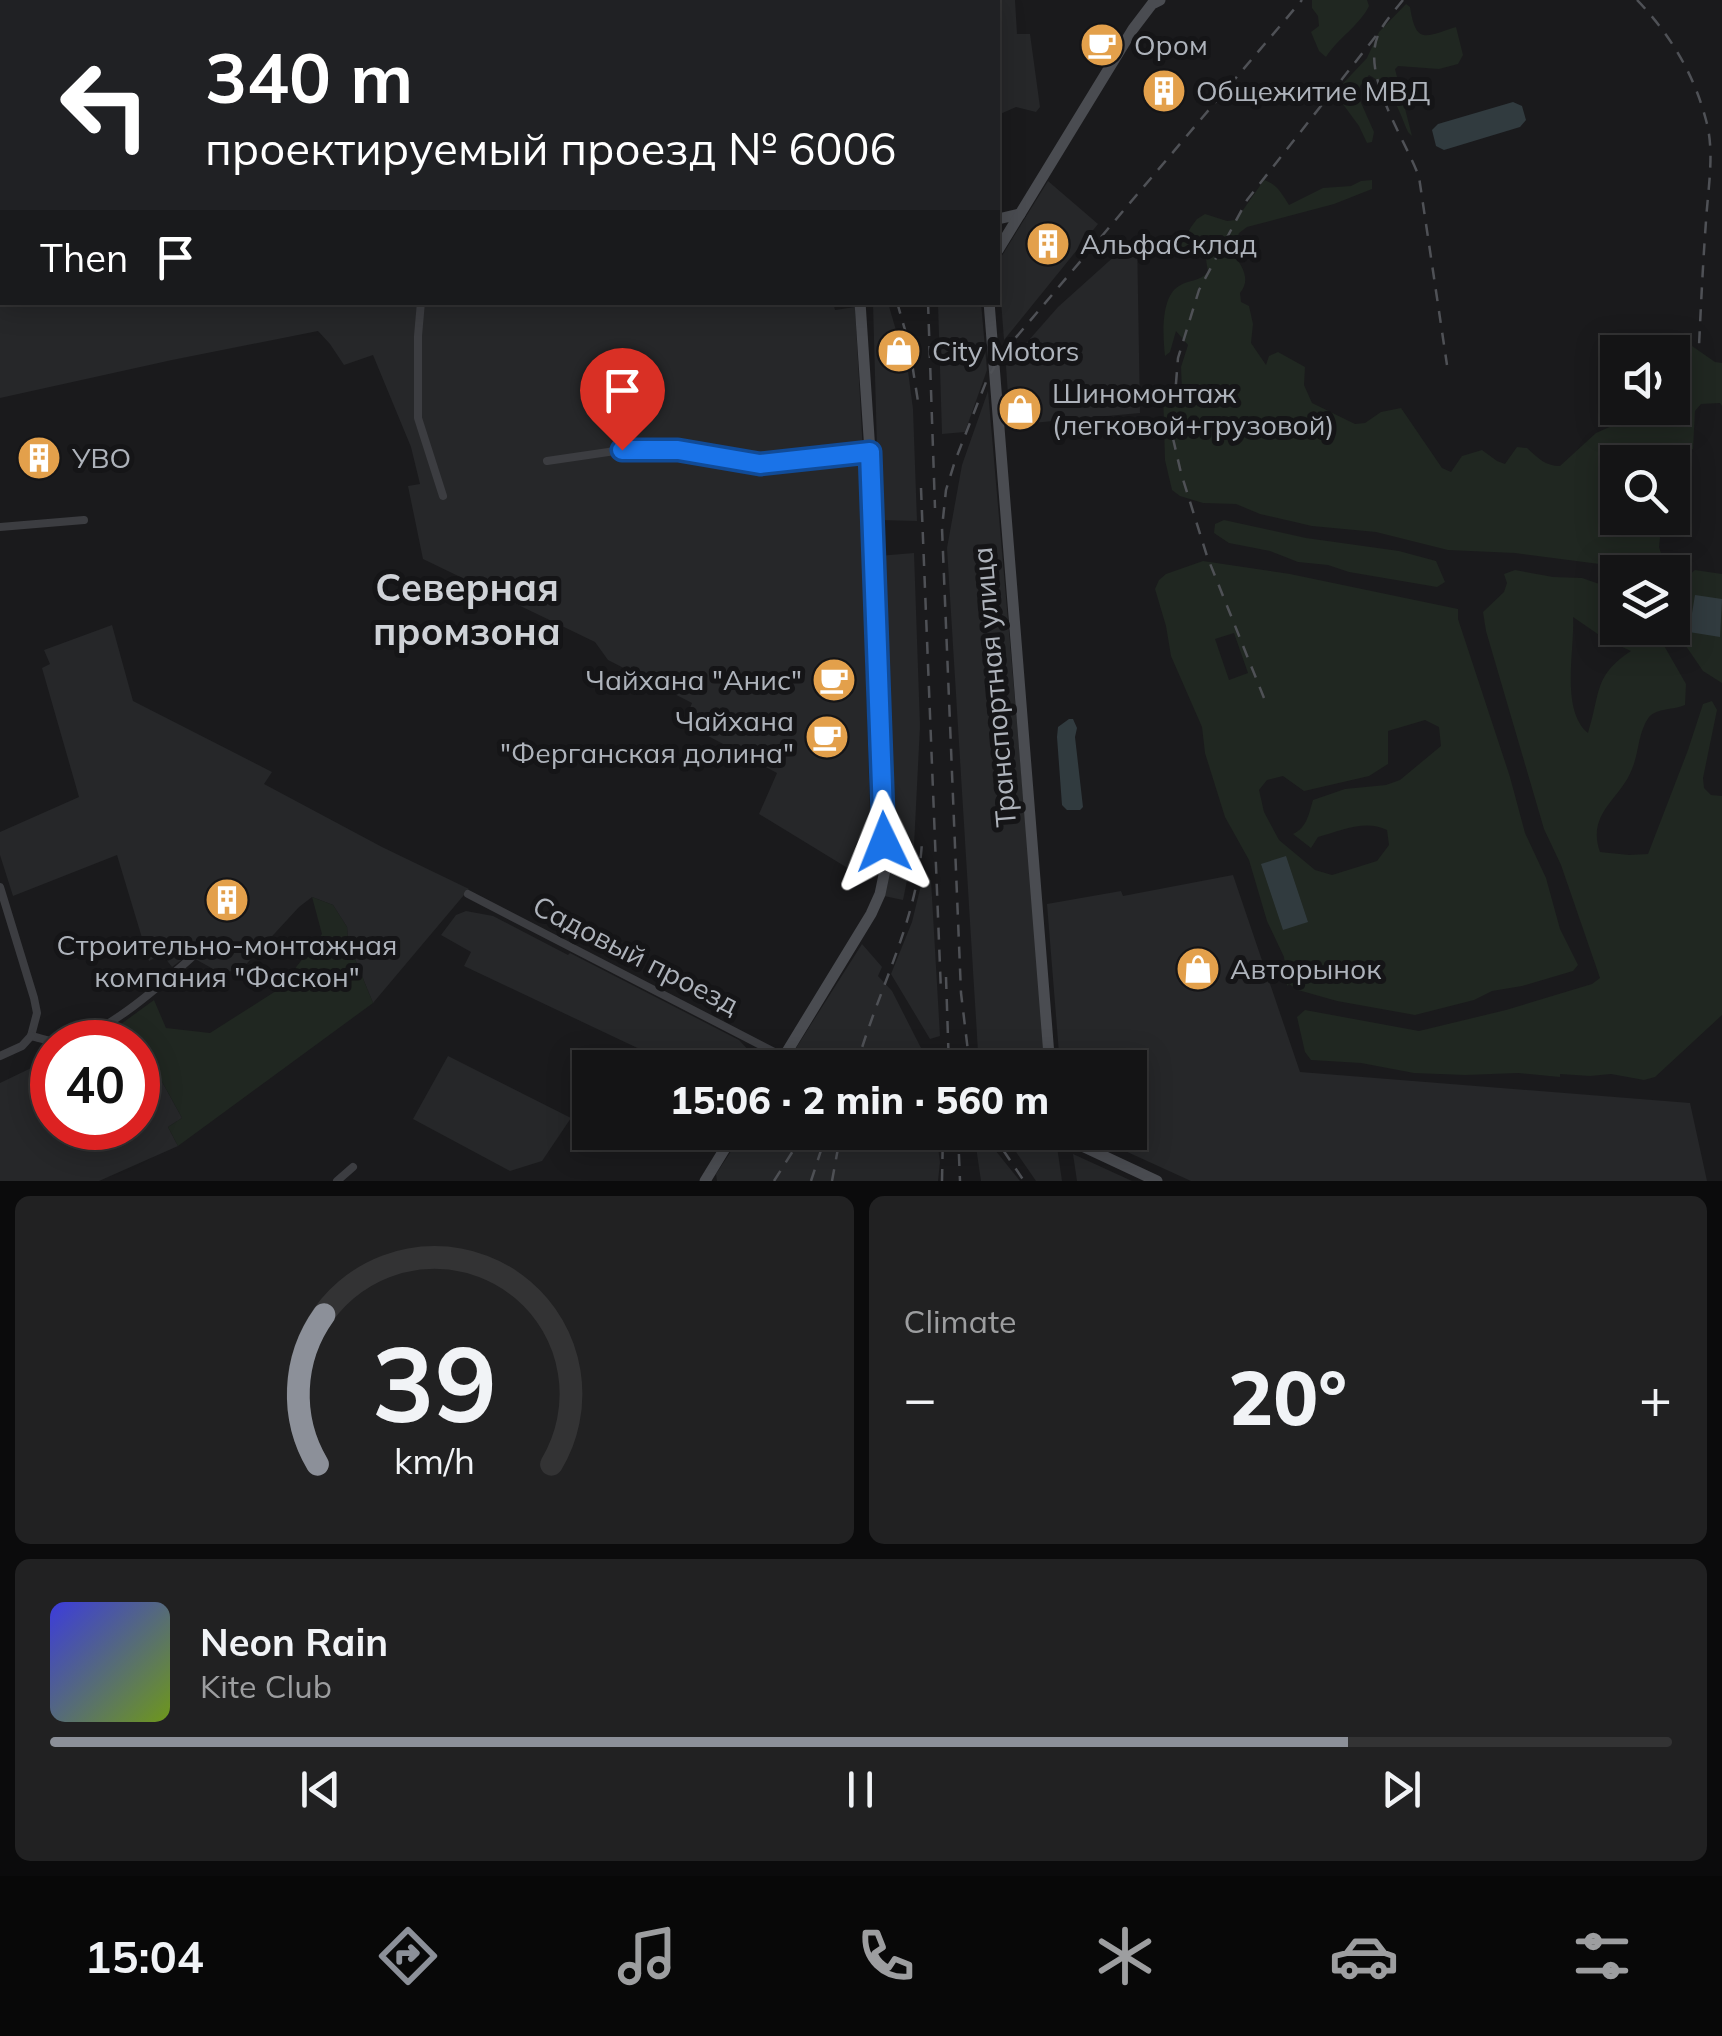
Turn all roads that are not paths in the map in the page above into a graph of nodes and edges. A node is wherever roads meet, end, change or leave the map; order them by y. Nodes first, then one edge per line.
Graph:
1 (1160, 0) edge
2 (1020, 214) junction
3 (1000, 219) edge
4 (1011, 227) junction
5 (1000, 230) edge
6 (1000, 246) edge
7 (421, 305) edge
8 (860, 305) edge
9 (989, 305) edge
10 (870, 452) junction
11 (547, 460) dead end
12 (443, 496) dead end
13 (84, 520) dead end
14 (0, 526) edge
15 (0, 887) edge
16 (468, 894) dead end
17 (192, 957) dead end
18 (35, 1020) edge
19 (114, 1020) edge
20 (30, 1038) edge
21 (759, 1050) edge
22 (788, 1050) edge
23 (1049, 1050) edge
24 (0, 1056) edge
25 (724, 1150) edge
26 (1091, 1150) edge
27 (354, 1167) dead end
28 (337, 1181) edge
29 (705, 1181) edge
30 (1156, 1181) edge

1 - 2 street
2 - 3 street
2 - 4 street
4 - 5 street
4 - 6 street
7 - 12 street
8 - 10 street
9 - 23 street, Транспортная улица
10 - 11 street
10 - 22 street
13 - 14 street
15 - 18 street
16 - 21 street, Садовый проезд
17 - 19 street
20 - 24 street
25 - 29 street
26 - 30 street
27 - 28 street

